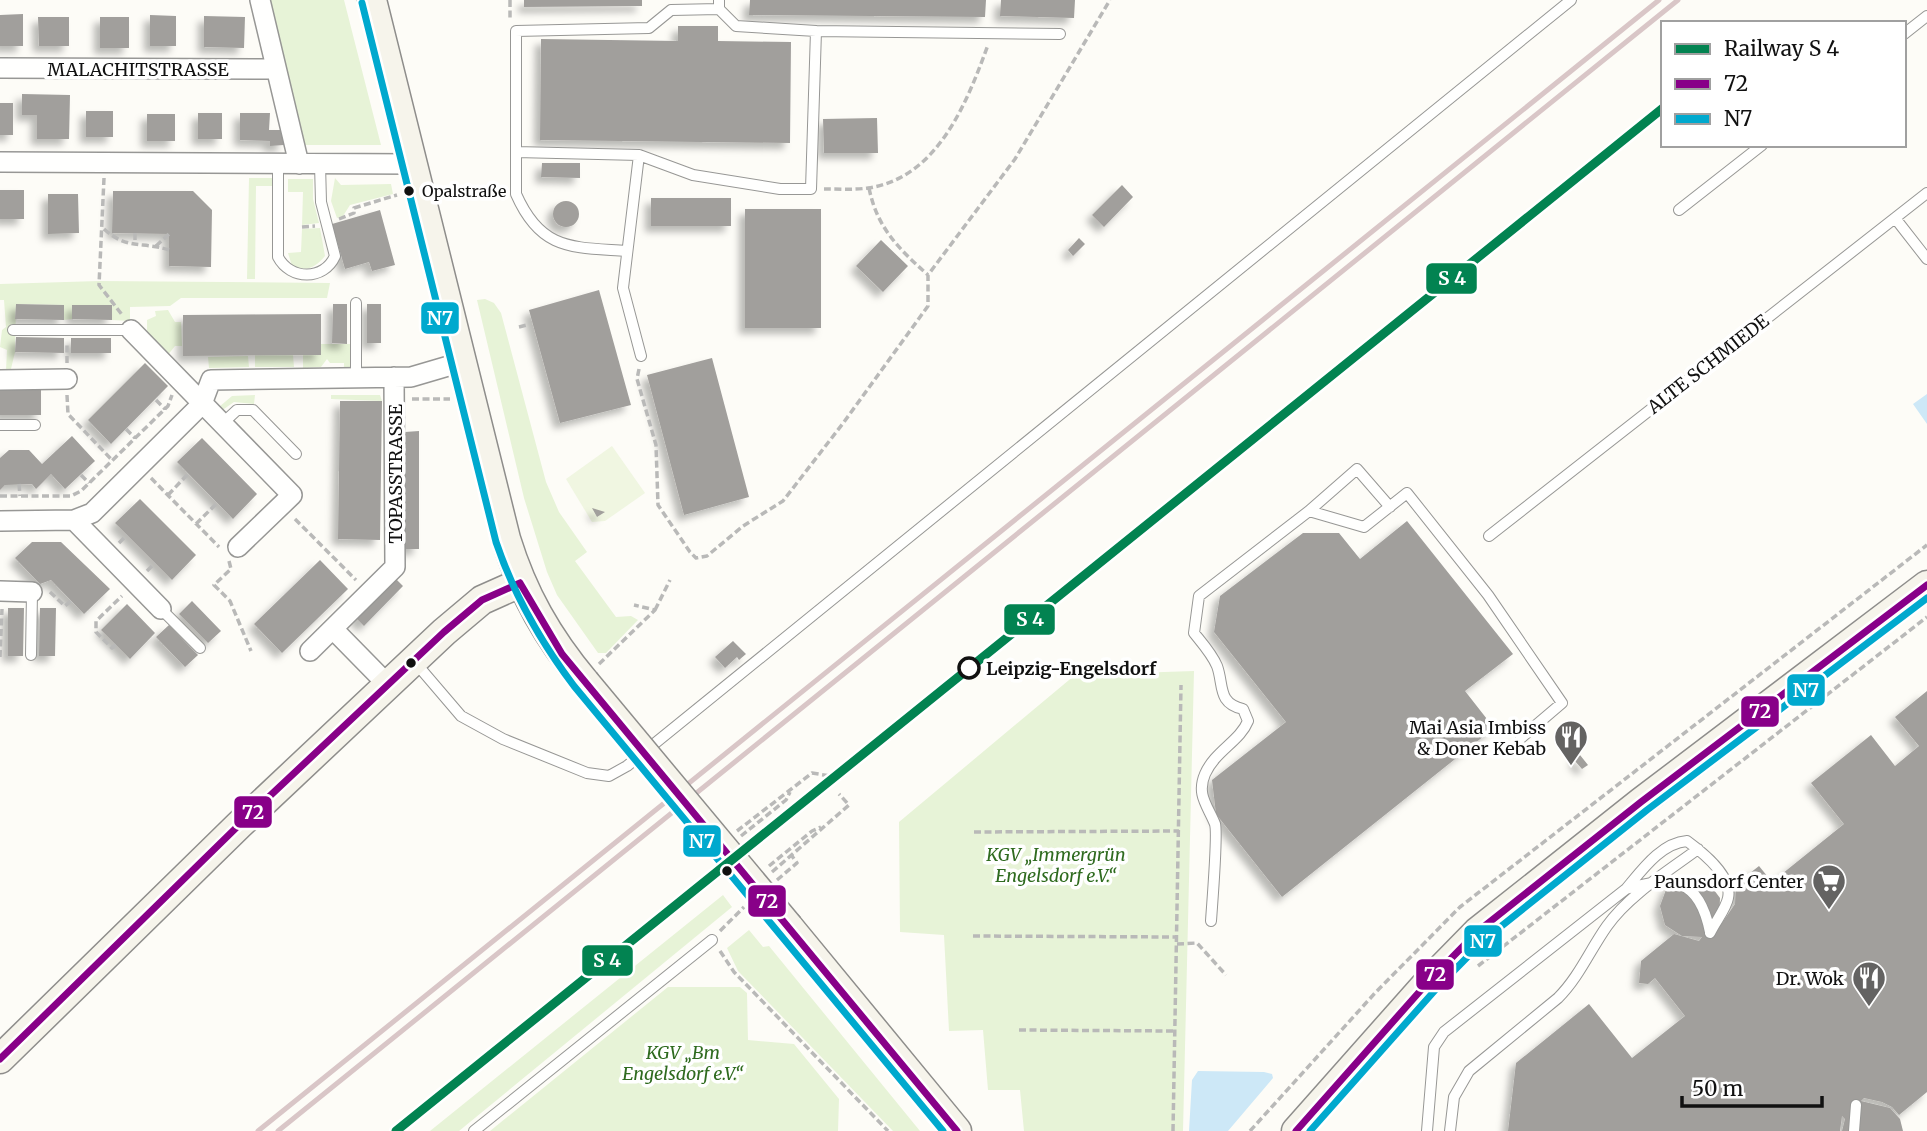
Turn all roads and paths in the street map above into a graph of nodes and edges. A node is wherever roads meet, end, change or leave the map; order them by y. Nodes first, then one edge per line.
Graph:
1 (260, 0) edge
2 (372, 0) edge
3 (1110, 0) edge
4 (1571, 0) edge
5 (719, 5) edge
6 (1927, 16) edge
7 (816, 31) junction
8 (1906, 32) edge
9 (993, 33) junction
10 (1060, 34) dead end
11 (0, 68) edge
12 (276, 69) junction
13 (1759, 147) edge
14 (516, 152) junction
15 (639, 155) junction
16 (0, 162) edge
17 (104, 162) junction
18 (278, 164) junction
19 (299, 164) junction
20 (320, 164) junction
21 (416, 177) junction
22 (869, 188) junction
23 (811, 189) junction
24 (1927, 193) edge
25 (1679, 210) dead end
26 (1895, 218) junction
27 (327, 225) junction
28 (103, 229) junction
29 (135, 233) dead end
30 (169, 234) dead end
31 (135, 244) junction
32 (156, 246) junction
33 (169, 250) dead end
34 (626, 251) junction
35 (1927, 259) edge
36 (928, 275) junction
37 (356, 303) dead end
38 (527, 325) dead end
39 (519, 327) dead end
40 (13, 330) dead end
41 (67, 330) junction
42 (131, 330) junction
43 (641, 356) joint
44 (462, 362) junction
45 (394, 377) junction
46 (356, 378) junction
47 (67, 379) junction
48 (0, 380) edge
49 (183, 383) junction
50 (156, 400) dead end
51 (202, 404) junction
52 (165, 409) junction
53 (222, 424) junction
54 (0, 425) edge
55 (35, 425) dead end
56 (126, 429) dead end
57 (135, 438) junction
58 (296, 454) dead end
59 (112, 460) junction
60 (147, 474) dead end
61 (188, 474) dead end
62 (80, 475) dead end
63 (89, 483) junction
64 (19, 484) dead end
65 (167, 495) junction
66 (0, 496) edge
67 (20, 496) junction
68 (217, 503) dead end
69 (281, 505) junction
70 (1390, 507) junction
71 (1309, 511) junction
72 (74, 520) junction
73 (0, 521) edge
74 (197, 524) junction
75 (1489, 536) dead end
76 (229, 550) junction
77 (155, 563) dead end
78 (670, 580) dead end
79 (135, 582) junction
80 (359, 583) dead end
81 (520, 583) junction
82 (1927, 585) edge
83 (1, 591) edge
84 (32, 592) junction
85 (71, 601) dead end
86 (634, 605) dead end
87 (161, 609) joint
88 (655, 610) junction
89 (1927, 617) edge
90 (333, 629) junction
91 (116, 645) dead end
92 (200, 648) dead end
93 (251, 651) dead end
94 (310, 651) dead end
95 (31, 655) dead end
96 (0, 657) edge
97 (414, 660) junction
98 (584, 680) junction
99 (388, 685) junction
100 (1181, 685) dead end
101 (1521, 738) dead end
102 (830, 776) dead end
103 (791, 791) junction
104 (839, 794) dead end
105 (749, 821) dead end
106 (821, 827) junction
107 (748, 831) dead end
108 (1179, 831) junction
109 (974, 832) dead end
110 (1698, 849) junction
111 (774, 862) dead end
112 (783, 863) dead end
113 (1652, 884) junction
114 (1626, 889) junction
115 (1211, 921) dead end
116 (973, 936) dead end
117 (1177, 937) junction
118 (712, 940) joint
119 (1177, 944) junction
120 (1473, 970) dead end
121 (1226, 975) dead end
122 (1019, 1030) dead end
123 (1175, 1031) junction
124 (0, 1059) edge
125 (1856, 1105) dead end
126 (474, 1131) edge
127 (888, 1131) edge
128 (957, 1131) edge
129 (1173, 1131) edge
130 (1296, 1131) edge
131 (1427, 1131) edge
132 (1450, 1131) edge
133 (1854, 1131) edge

1 - 12 street
2 - 21 street
3 - 36 path
4 - 97 lane
5 - 7 lane
5 - 14 lane
6 - 8 lane
7 - 9 lane
7 - 23 lane
9 - 10 lane
9 - 22 path
11 - 12 street, MALACHITSTRASSE
12 - 19 street
13 - 25 lane
14 - 15 lane
14 - 34 lane
15 - 23 lane
15 - 34 lane
16 - 17 street
17 - 18 street
17 - 28 path
18 - 19 street
18 - 27 lane
19 - 20 street
20 - 21 street
20 - 27 lane
21 - 27 path
21 - 44 street
22 - 23 path
22 - 36 path
24 - 26 lane, ALTE SCHMIEDE
26 - 35 lane
26 - 75 lane, ALTE SCHMIEDE
28 - 31 path
28 - 42 path
29 - 31 path
30 - 32 path
31 - 32 path
32 - 33 path
34 - 43 lane
36 - 43 path
37 - 46 lane
38 - 39 path
40 - 41 lane
41 - 42 lane
41 - 47 path
42 - 49 street
44 - 45 street
44 - 81 street
45 - 46 street
45 - 90 street, TOPASSTRASSE
46 - 51 street
47 - 48 street
47 - 59 path
49 - 51 street
49 - 52 path
50 - 52 path
51 - 53 street
51 - 72 street
52 - 57 path
53 - 58 lane
53 - 69 street
54 - 55 lane
56 - 57 path
57 - 59 path
59 - 63 path
60 - 65 path
61 - 65 path
62 - 63 path
63 - 67 path
64 - 67 path
65 - 74 path
66 - 67 path
68 - 74 path
69 - 76 street
69 - 80 path
70 - 71 lane
70 - 71 lane
70 - 101 lane
71 - 115 lane
72 - 73 street
72 - 79 street
74 - 76 path
76 - 93 path
77 - 79 path
78 - 88 path
79 - 87 street
79 - 91 path
81 - 97 street
81 - 98 street
82 - 130 street
83 - 84 street
83 - 96 path
84 - 85 path
84 - 95 lane
86 - 88 path
87 - 92 lane
88 - 98 path
89 - 120 path
90 - 94 street, TOPASSTRASSE
90 - 99 street
97 - 99 street
98 - 128 street, bridge
99 - 124 street
100 - 108 path
102 - 103 path
103 - 105 path
103 - 107 path
104 - 106 path
106 - 111 path
106 - 112 path
108 - 109 path
108 - 117 path
110 - 113 lane
110 - 113 lane
110 - 114 lane
113 - 114 lane
113 - 132 lane
114 - 131 lane
116 - 117 path
117 - 119 path
118 - 126 lane
118 - 127 path
119 - 121 path
119 - 123 path
122 - 123 path
123 - 129 path
125 - 133 lane

